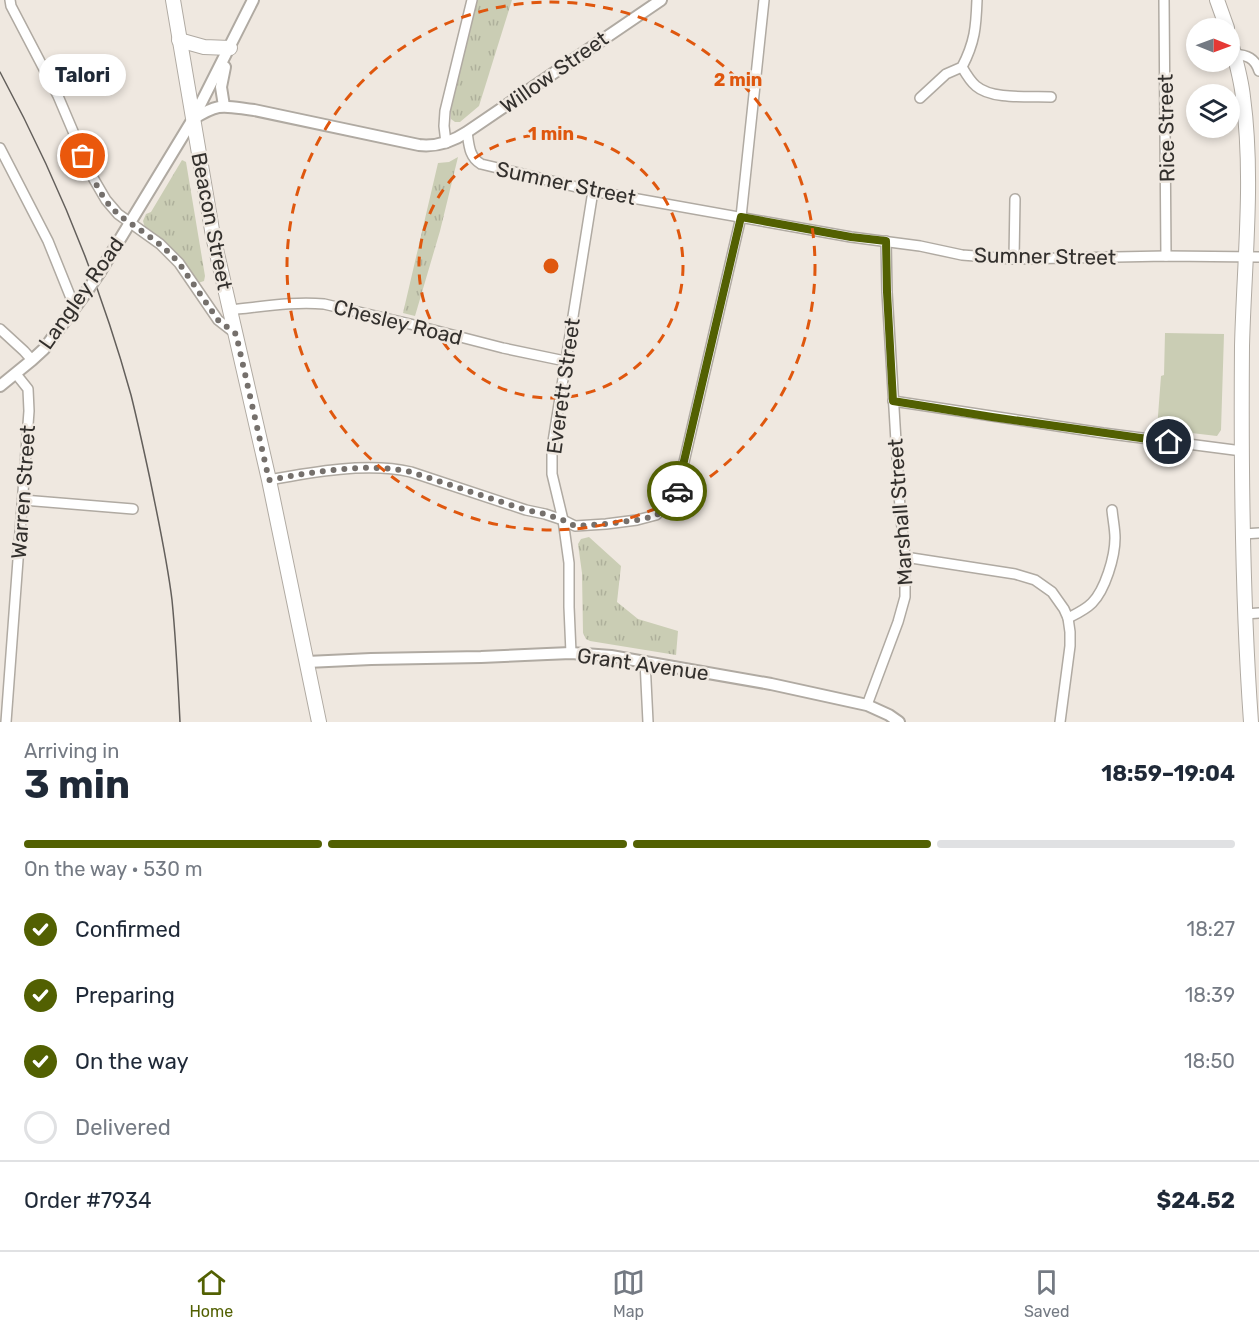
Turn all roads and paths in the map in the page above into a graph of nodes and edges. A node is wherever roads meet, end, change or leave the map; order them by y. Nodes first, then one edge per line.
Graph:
1 (10, 0) edge
2 (172, 0) edge
3 (253, 0) edge
4 (472, 0) edge
5 (661, 0) edge
6 (764, 0) edge
7 (977, 0) edge
8 (1164, 0) edge
9 (1217, 0) edge
10 (1223, 18) edge
11 (179, 40) junction
12 (229, 50) junction
13 (1240, 55) edge
14 (962, 67) junction
15 (1259, 71) edge
16 (1238, 72) edge
17 (1051, 97) dead end
18 (920, 98) dead end
19 (224, 106) junction
20 (193, 119) junction
21 (467, 132) junction
22 (446, 143) junction
23 (0, 148) edge
24 (593, 191) junction
25 (1015, 199) dead end
26 (741, 217) junction
27 (130, 223) junction
28 (886, 241) junction
29 (1166, 256) junction
30 (1252, 256) edge
31 (1014, 259) junction
32 (75, 308) junction
33 (229, 310) junction
34 (0, 330) edge
35 (236, 334) junction
36 (32, 360) junction
37 (565, 361) junction
38 (16, 374) junction
39 (0, 386) edge
40 (893, 401) junction
41 (1242, 451) junction
42 (269, 480) junction
43 (23, 500) junction
44 (133, 508) dead end
45 (1112, 510) dead end
46 (563, 520) junction
47 (1259, 533) edge
48 (1243, 534) junction
49 (905, 557) junction
50 (1252, 613) edge
51 (1068, 618) junction
52 (571, 653) junction
53 (307, 662) junction
54 (645, 662) junction
55 (867, 705) junction
56 (6, 722) edge
57 (319, 722) edge
58 (648, 722) edge
59 (899, 722) edge
60 (1060, 722) edge
61 (1251, 722) edge

1 - 27 street
2 - 11 main road, Beacon Street
3 - 12 street, Langley Road
4 - 22 street
5 - 21 street, Willow Street
6 - 26 street
7 - 14 street
8 - 29 street, Rice Street
9 - 10 main road
11 - 12 main road
11 - 20 main road, Beacon Street
12 - 19 street
12 - 20 street, Langley Road
13 - 15 street
14 - 17 street
14 - 18 street
16 - 30 main road
19 - 20 street
19 - 22 street
20 - 27 street, Langley Road
20 - 33 main road, Beacon Street
21 - 22 street, Willow Street
21 - 24 street, Sumner Street
23 - 32 street
24 - 26 street, Sumner Street
24 - 37 street, Everett Street
25 - 31 street
26 - 28 street, Sumner Street
26 - 46 street
27 - 32 street, Langley Road, bridge
27 - 35 street
28 - 31 street, Sumner Street
28 - 40 street, Marshall Street
29 - 30 street, Sumner Street
29 - 31 street, Sumner Street
30 - 41 main road
32 - 36 street, Langley Road
33 - 35 main road, Beacon Street
33 - 37 street, Chesley Road
34 - 36 street
35 - 42 main road, Beacon Street
36 - 38 street, Langley Road
37 - 46 street, Everett Street
38 - 39 street, Langley Road
38 - 43 street, Warren Street
40 - 41 street
40 - 49 street, Marshall Street
41 - 48 main road
42 - 46 street
42 - 53 main road, Beacon Street
43 - 44 street
43 - 56 street, Warren Street
45 - 51 street
46 - 52 street, Everett Street
47 - 48 street
48 - 50 main road
49 - 51 street
49 - 55 street, Marshall Street
50 - 61 main road
51 - 60 street
52 - 53 street, Grant Avenue
52 - 54 street, Grant Avenue
53 - 57 main road, Beacon Street
54 - 55 street, Grant Avenue
54 - 58 street
55 - 59 street, Grant Avenue

